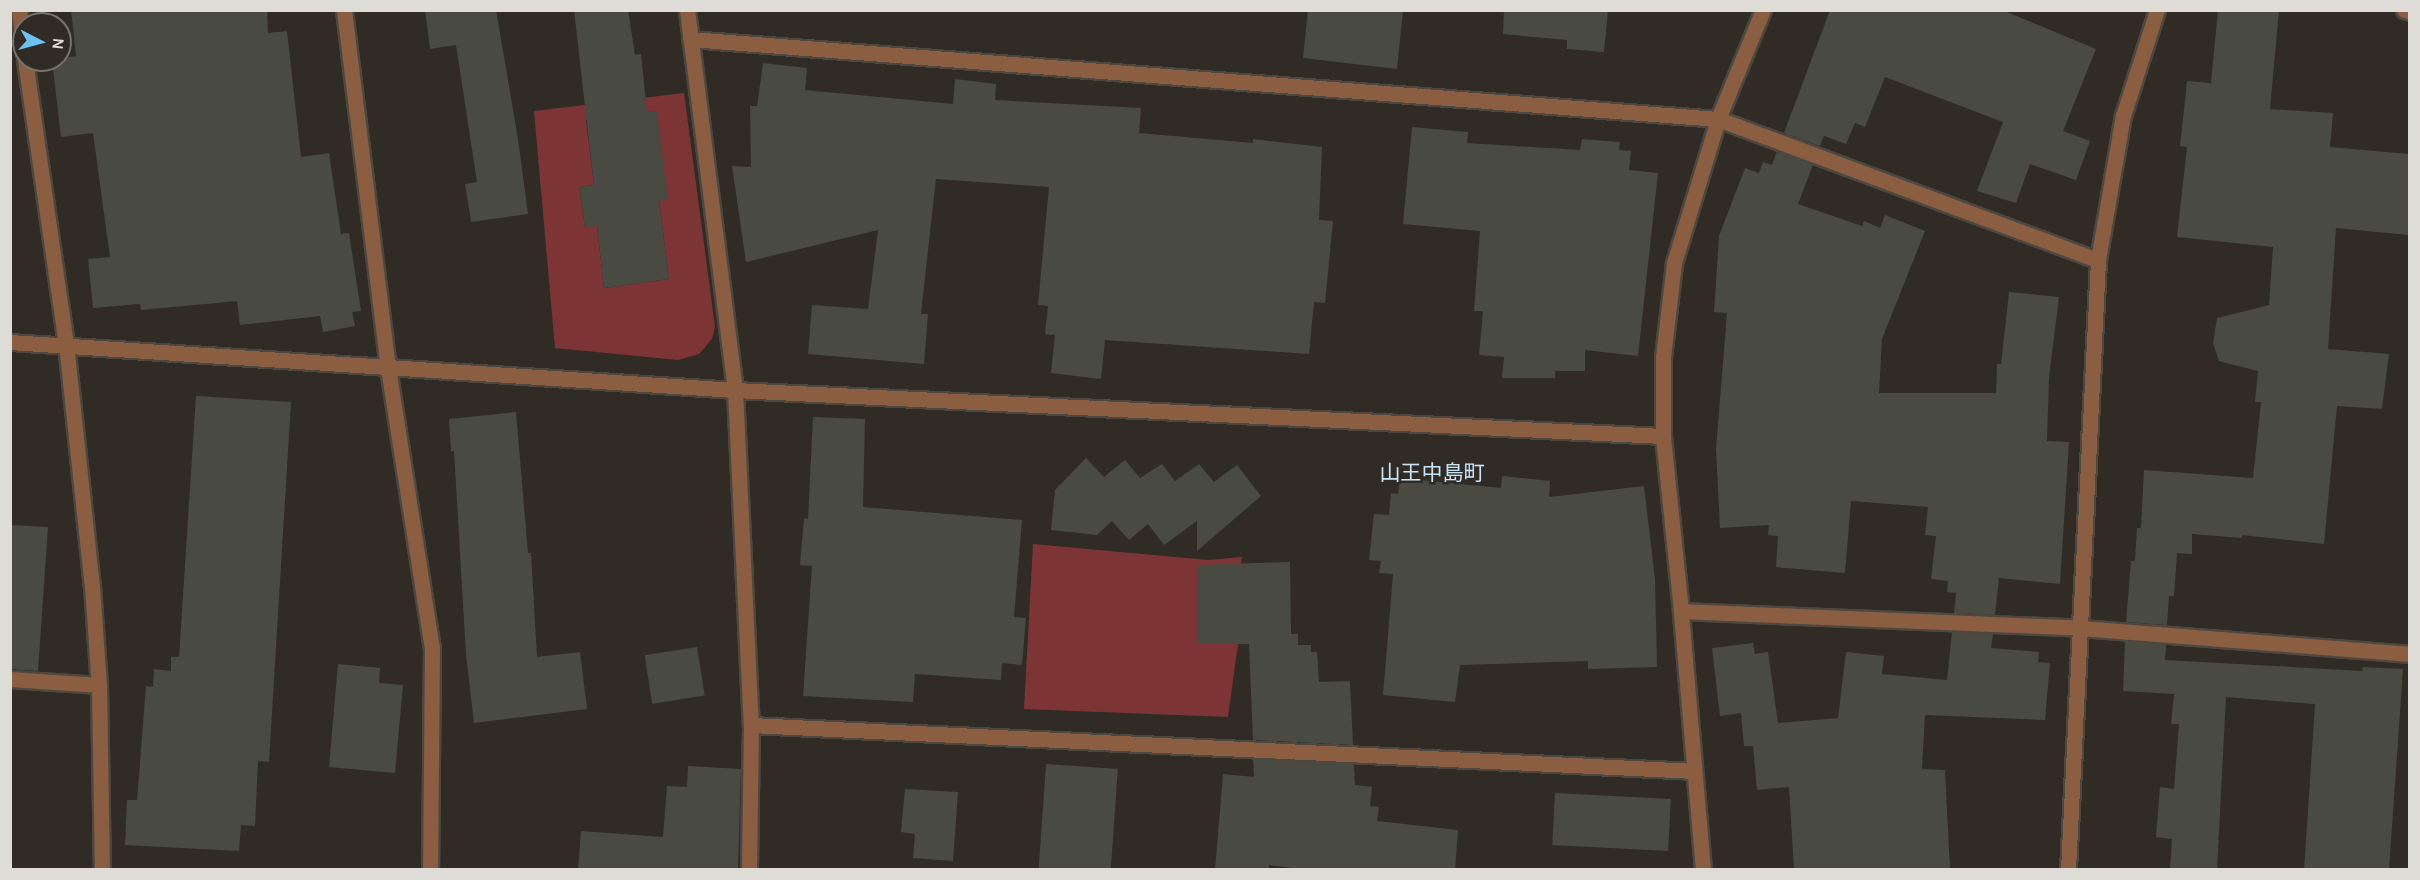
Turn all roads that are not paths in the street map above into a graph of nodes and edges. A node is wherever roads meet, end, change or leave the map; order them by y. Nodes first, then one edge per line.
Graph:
1 (344, 10) edge
2 (687, 10) edge
3 (1763, 10) edge
4 (2157, 10) edge
5 (2404, 10) edge
6 (2409, 12) edge
7 (690, 39) junction
8 (27, 72) edge
9 (1718, 119) junction
10 (2098, 260) junction
11 (10, 342) edge
12 (66, 344) junction
13 (388, 368) junction
14 (735, 390) junction
15 (1663, 436) junction
16 (1681, 611) junction
17 (2082, 628) junction
18 (2409, 654) edge
19 (10, 679) edge
20 (99, 685) junction
21 (751, 725) junction
22 (1694, 771) junction
23 (102, 870) edge
24 (430, 870) edge
25 (749, 870) edge
26 (1702, 870) edge
27 (2068, 870) edge

1 - 13 street
2 - 7 street
3 - 9 street
4 - 10 street
5 - 6 street
7 - 9 street
7 - 14 street
8 - 12 street
9 - 10 street
9 - 15 street
10 - 17 street
11 - 12 street
12 - 13 street
12 - 20 street
13 - 14 street
13 - 24 street
14 - 15 street
14 - 21 street
15 - 16 street
16 - 17 street
16 - 22 street
17 - 18 street
17 - 27 street
19 - 20 street
20 - 23 street
21 - 22 street
21 - 25 street
22 - 26 street

